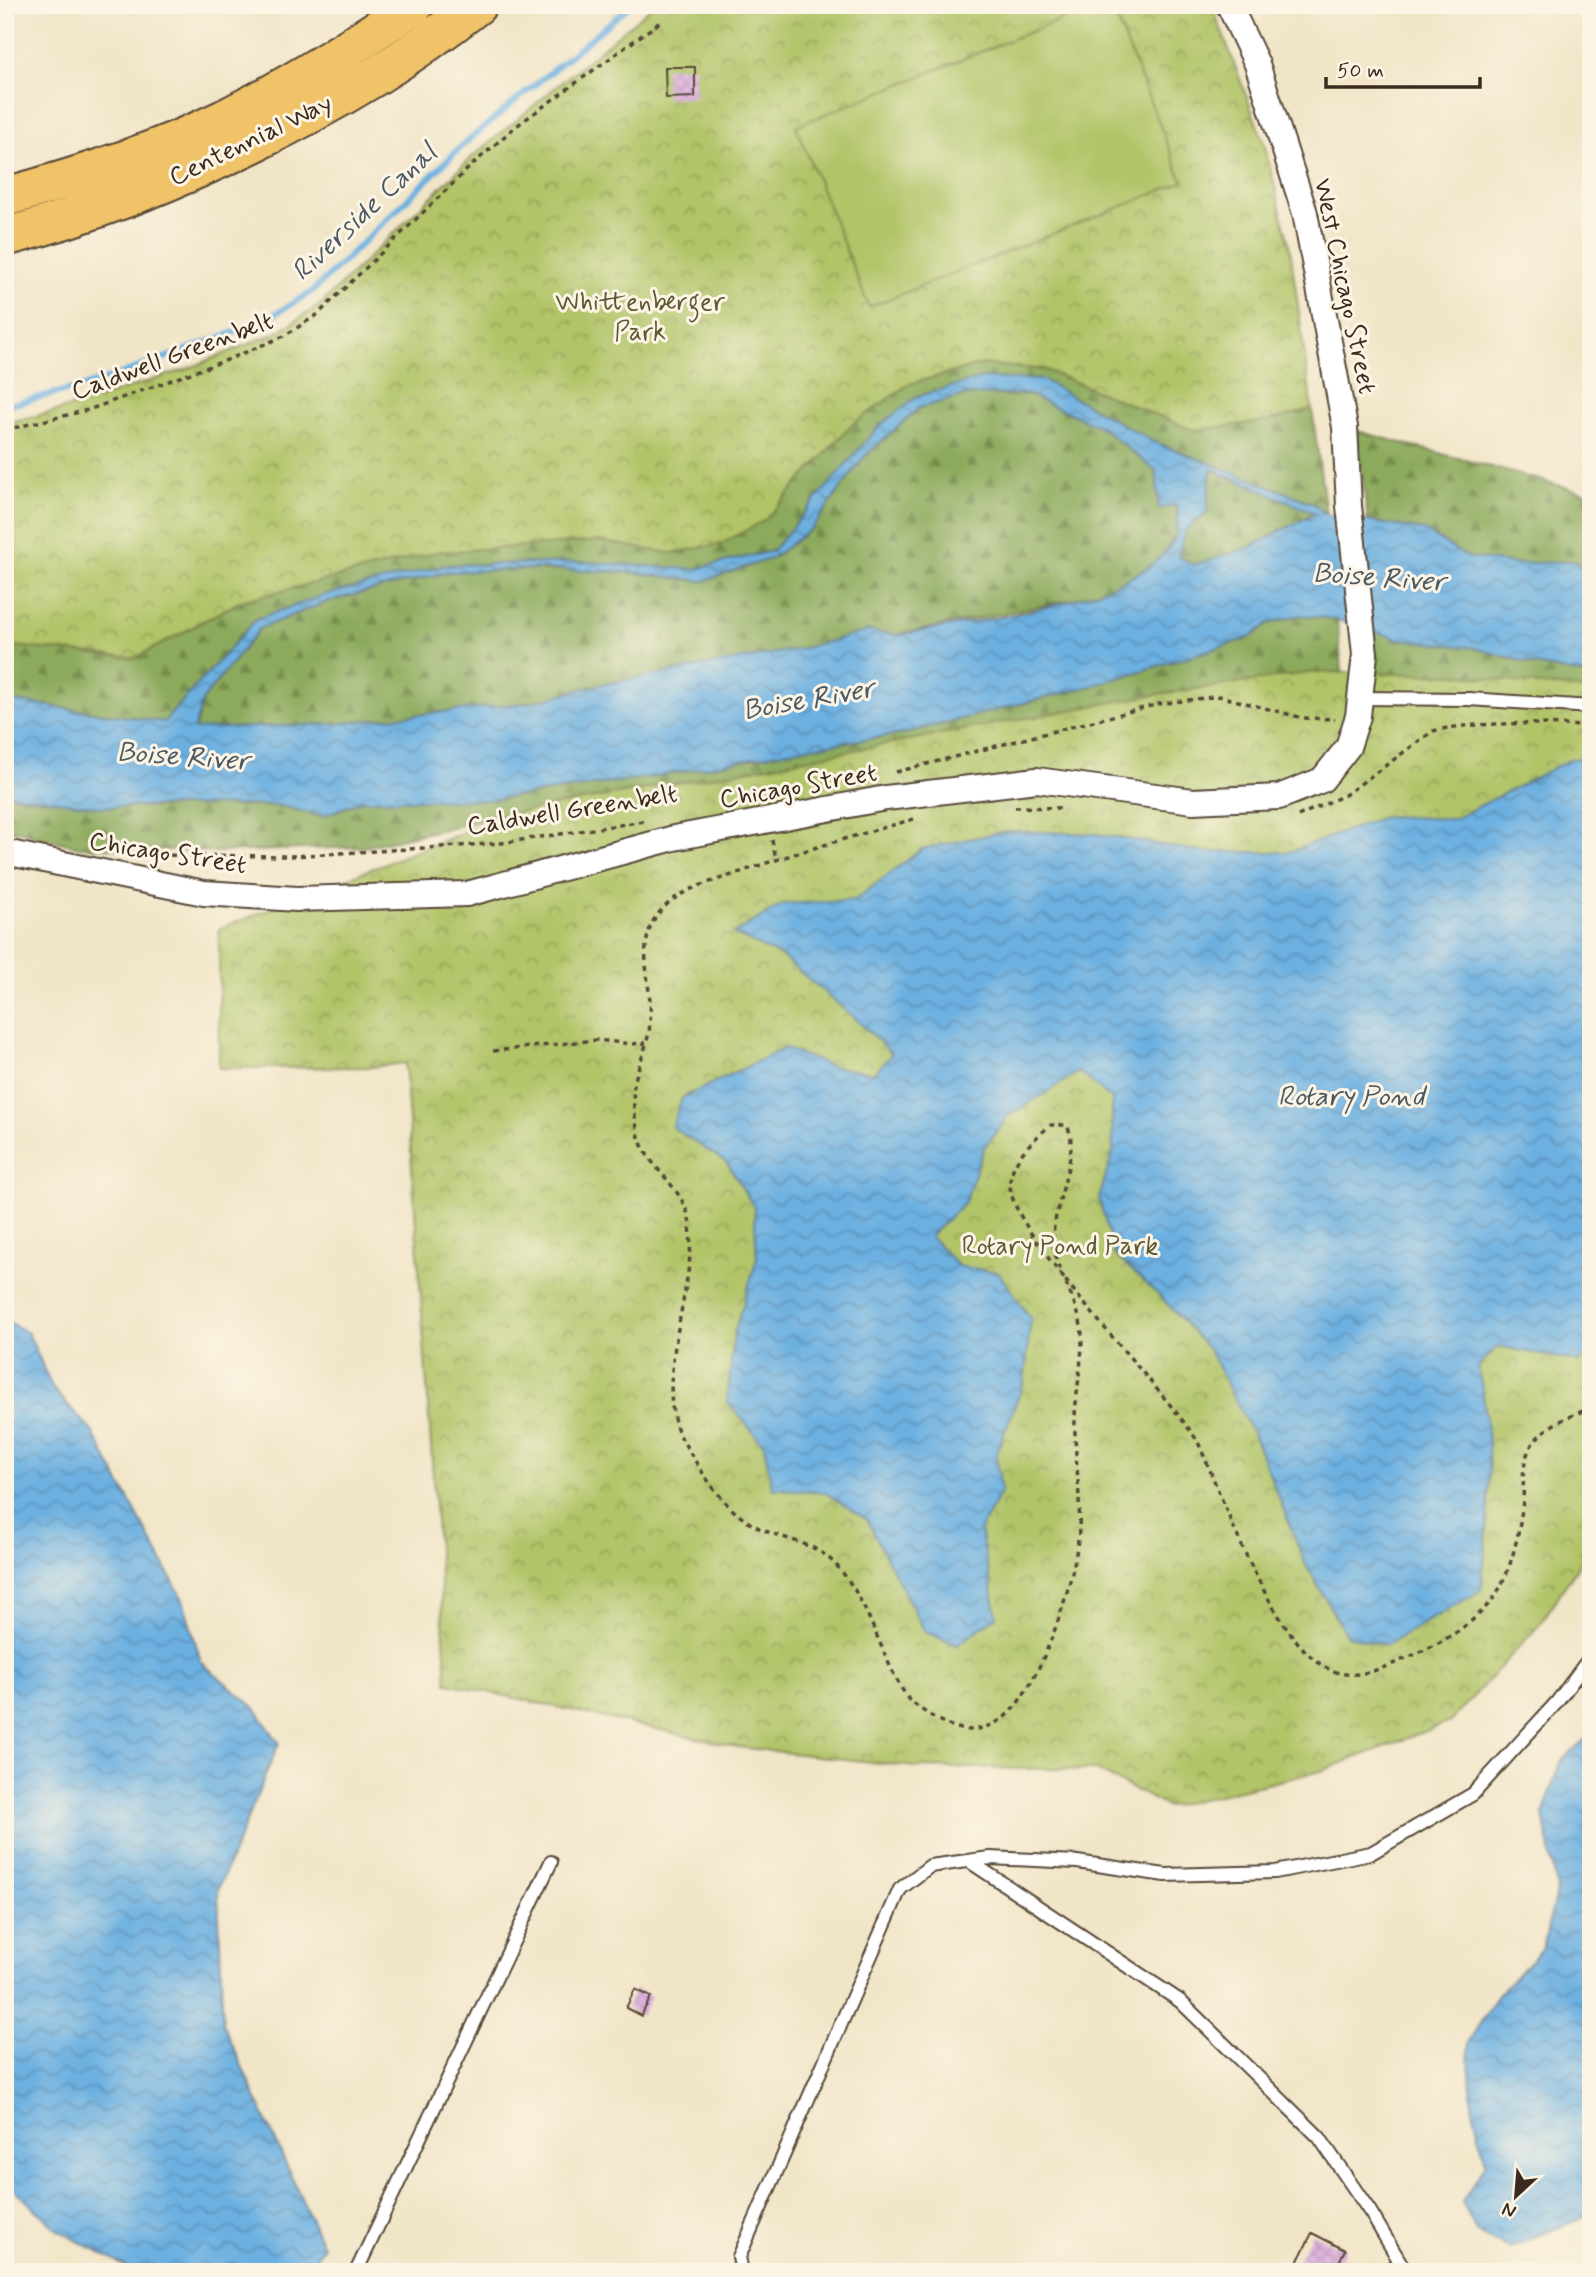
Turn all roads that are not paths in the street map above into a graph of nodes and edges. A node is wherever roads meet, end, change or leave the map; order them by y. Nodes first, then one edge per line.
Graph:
1 (414, 5) edge
2 (477, 5) edge
3 (1229, 5) edge
4 (5, 197) edge
5 (5, 237) edge
6 (1349, 506) joint
7 (1359, 707) junction
8 (1591, 707) edge
9 (5, 852) edge
10 (1591, 1656) edge
11 (970, 1861) junction
12 (551, 1862) dead end
13 (1403, 2267) edge
14 (356, 2272) edge
15 (742, 2272) edge
16 (1388, 2272) edge

1 - 4 main road, Centennial Way
2 - 5 main road, Centennial Way
3 - 6 street, West Chicago Street
6 - 7 street, Chicago Street
7 - 8 lane
7 - 9 street, Chicago Street
10 - 11 lane
11 - 13 lane
11 - 15 lane
12 - 14 lane
13 - 16 lane

